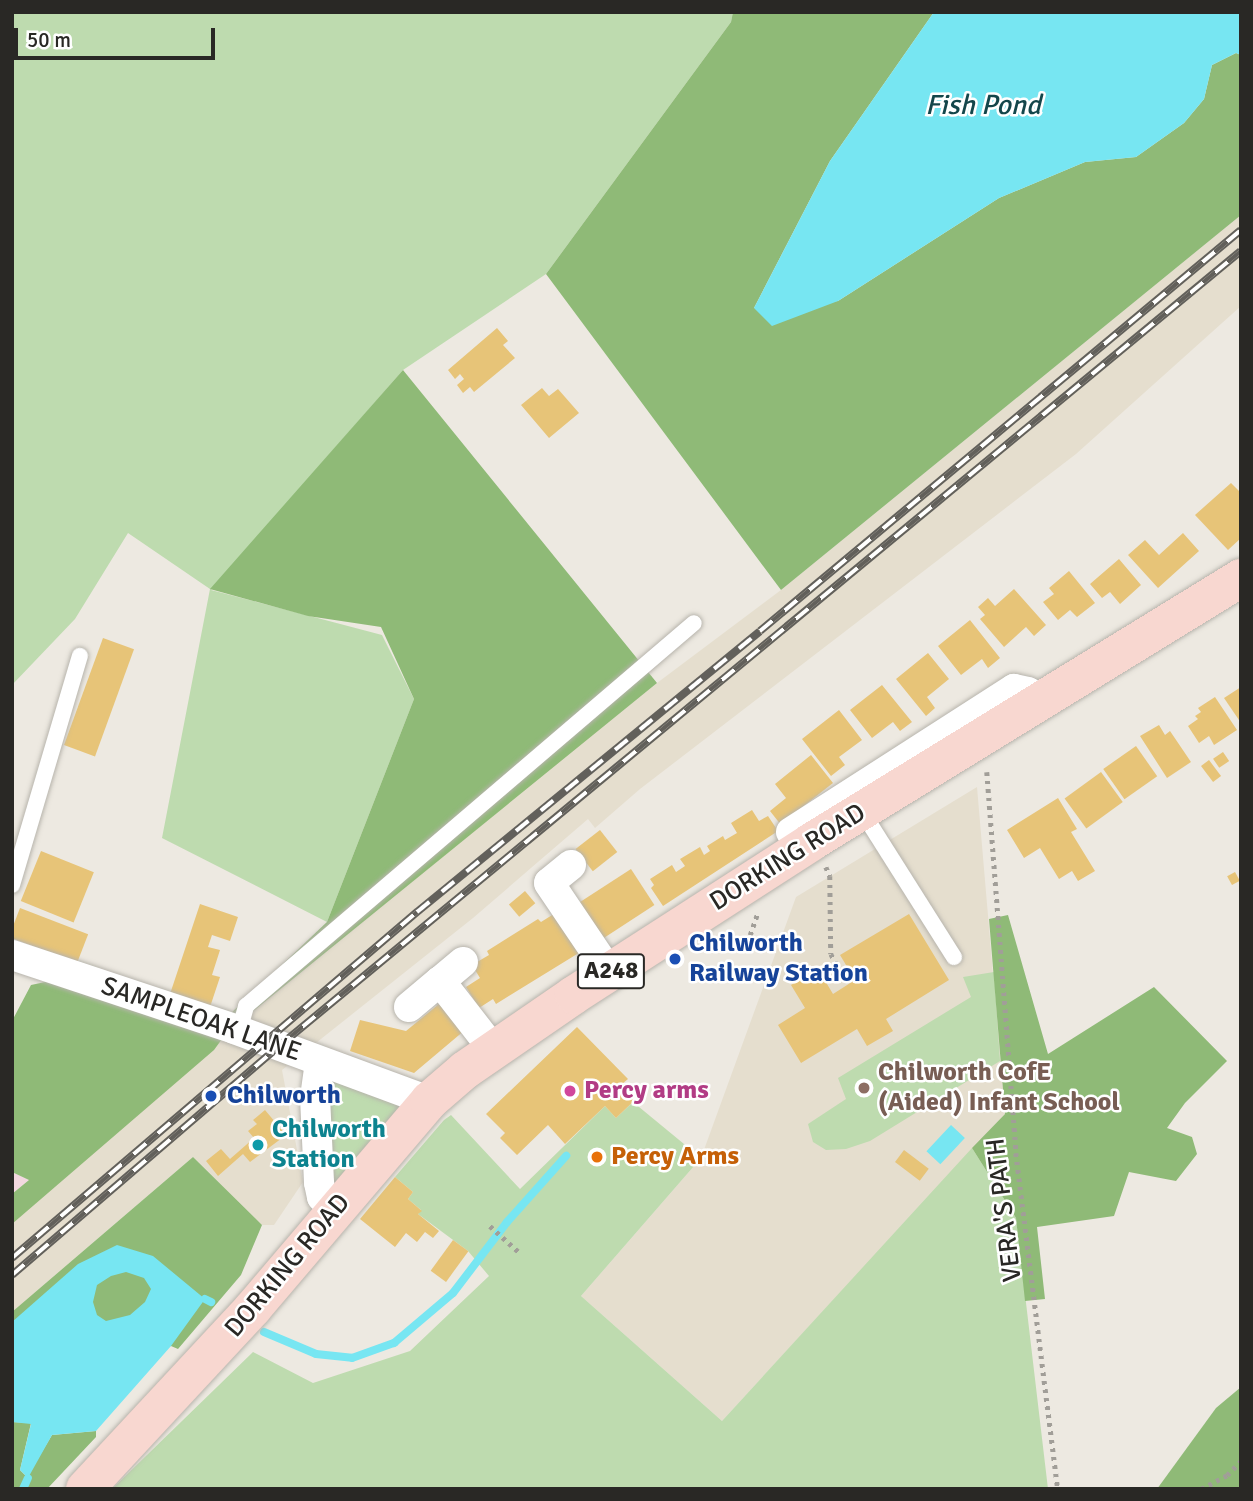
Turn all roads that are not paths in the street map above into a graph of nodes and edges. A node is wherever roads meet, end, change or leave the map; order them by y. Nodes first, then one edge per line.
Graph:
1 (1241, 578) edge
2 (694, 623) dead end
3 (80, 656) dead end
4 (897, 777) junction
5 (862, 810) junction
6 (801, 837) junction
7 (552, 880) dead end
8 (12, 885) edge
9 (12, 955) edge
10 (954, 957) dead end
11 (463, 962) dead end
12 (609, 972) junction
13 (440, 981) junction
14 (408, 1007) dead end
15 (239, 1031) junction
16 (493, 1049) junction
17 (320, 1062) junction
18 (429, 1101) junction
19 (337, 1208) junction
20 (85, 1489) edge

1 - 4 main road, DORKING ROAD / A248
2 - 15 lane
3 - 8 lane
4 - 5 main road, DORKING ROAD / A248
4 - 6 street
5 - 6 main road, DORKING ROAD / A248
5 - 10 lane
6 - 12 main road, DORKING ROAD / A248
7 - 12 street
9 - 15 street, SAMPLEOAK LANE
11 - 13 street
12 - 16 main road, DORKING ROAD / A248
13 - 14 street
13 - 16 street
15 - 17 street, SAMPLEOAK LANE
16 - 18 main road, DORKING ROAD / A248
17 - 18 street, SAMPLEOAK LANE
17 - 19 street
18 - 19 main road, DORKING ROAD / A248
19 - 20 main road, DORKING ROAD / A248

